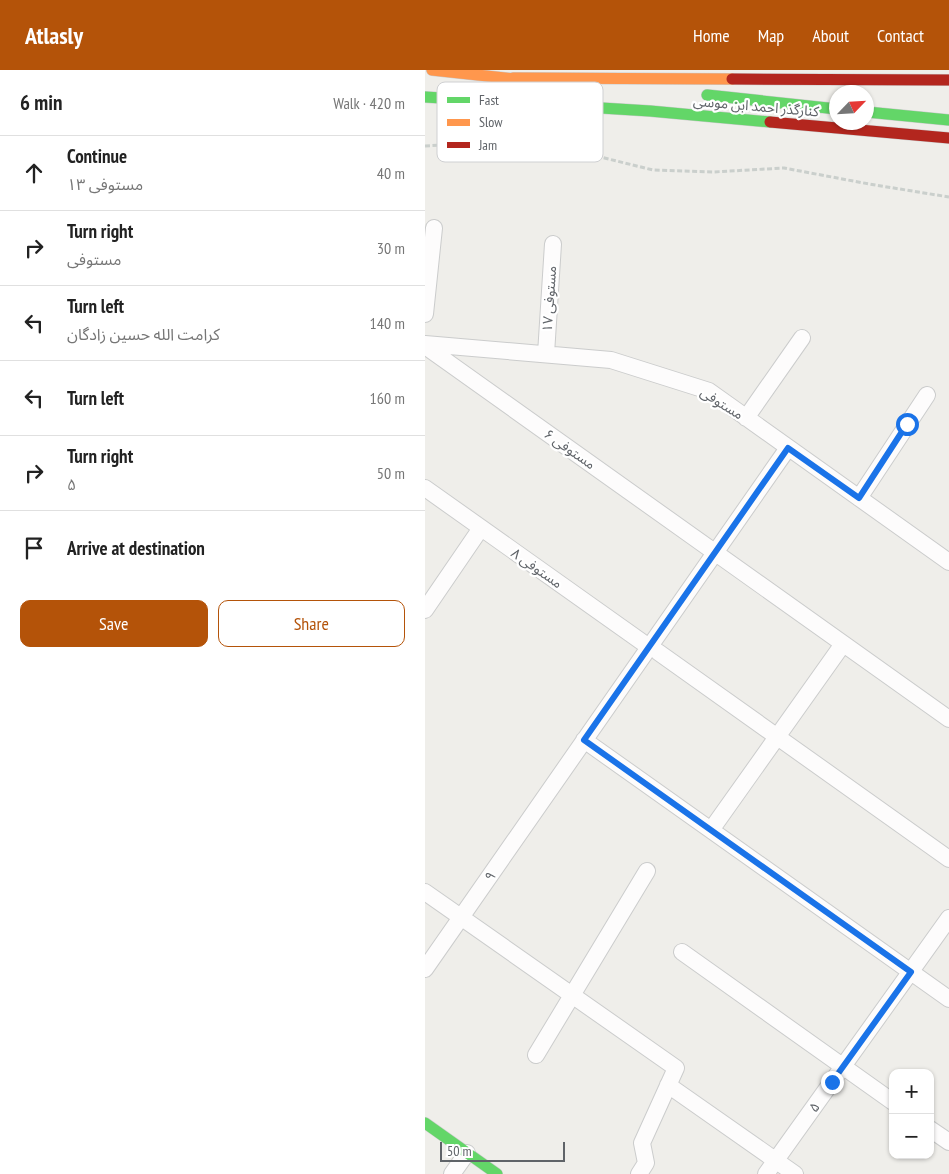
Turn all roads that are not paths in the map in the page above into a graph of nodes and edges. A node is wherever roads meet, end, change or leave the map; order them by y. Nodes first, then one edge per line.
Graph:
1 (432, 70) edge
2 (513, 78) junction
3 (949, 80) edge
4 (547, 82) edge
5 (603, 89) edge
6 (615, 90) dead end
7 (692, 93) dead end
8 (603, 108) edge
9 (829, 109) edge
10 (874, 113) edge
11 (949, 120) edge
12 (949, 138) edge
13 (435, 228) dead end
14 (553, 244) dead end
15 (425, 314) edge
16 (802, 338) dead end
17 (425, 345) edge
18 (546, 354) junction
19 (927, 395) dead end
20 (746, 418) junction
21 (788, 448) junction
22 (425, 488) edge
23 (859, 498) junction
24 (481, 528) junction
25 (715, 552) junction
26 (949, 562) edge
27 (425, 610) edge
28 (843, 644) junction
29 (654, 650) junction
30 (949, 719) edge
31 (777, 737) junction
32 (584, 740) junction
33 (711, 830) junction
34 (949, 859) edge
35 (647, 872) dead end
36 (425, 892) edge
37 (461, 917) junction
38 (949, 918) edge
39 (682, 952) dead end
40 (425, 969) edge
41 (911, 972) junction
42 (572, 995) junction
43 (949, 999) edge
44 (536, 1055) dead end
45 (843, 1066) junction
46 (668, 1085) junction
47 (889, 1099) edge
48 (425, 1123) edge
49 (934, 1132) edge
50 (949, 1142) edge
51 (467, 1153) junction
52 (771, 1167) edge
53 (452, 1174) edge
54 (497, 1174) edge
55 (639, 1174) edge
56 (795, 1174) edge

1 - 2 main road
2 - 3 main road
2 - 4 main road
5 - 6 main road
7 - 9 main road
8 - 12 main road, کنارگذر احمد ابن موسی
10 - 11 main road
13 - 15 street
14 - 18 street, مستوفی ۱۷
16 - 20 street
17 - 18 street, مستوفی
17 - 25 street, مستوفی ۶
18 - 20 street, مستوفی
19 - 23 street
20 - 21 street, مستوفی
21 - 23 street, مستوفی
21 - 25 street, ۹
22 - 24 street, مستوفی ۸
23 - 26 street, مستوفی
24 - 27 street
24 - 29 street, مستوفی ۸
25 - 28 street, مستوفی ۶
25 - 29 street, ۹
28 - 30 street, مستوفی ۶
28 - 31 street
29 - 31 street, مستوفی ۸
29 - 32 street, ۹
31 - 33 street
31 - 34 street, مستوفی ۸
32 - 33 street
32 - 37 street, ۹
33 - 41 street
35 - 42 street
36 - 37 street
37 - 40 street, ۹
37 - 42 street
38 - 41 street, ۵
39 - 45 street
41 - 43 street
41 - 45 street, ۵
42 - 44 street
42 - 46 street
45 - 47 street
45 - 52 street, ۵
46 - 52 street
46 - 55 street
48 - 51 main road
49 - 50 street
51 - 53 street
51 - 54 main road
52 - 56 street

